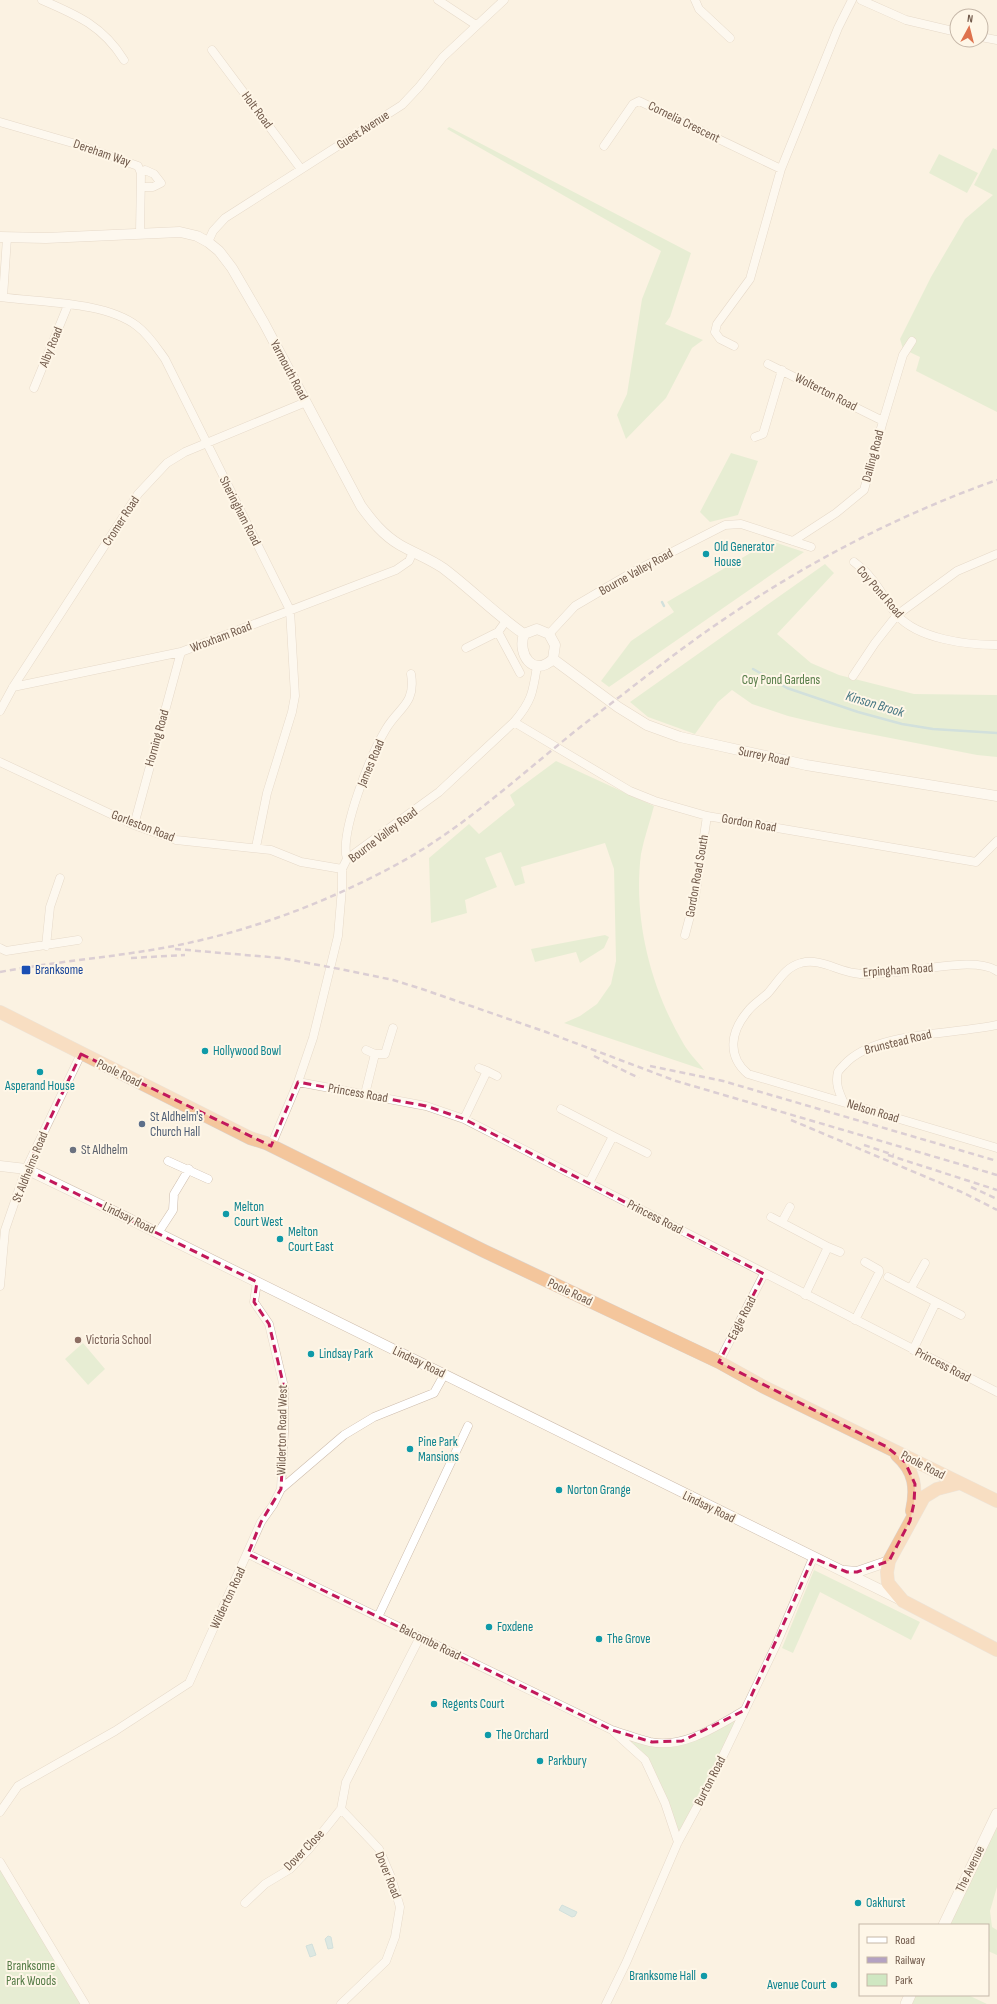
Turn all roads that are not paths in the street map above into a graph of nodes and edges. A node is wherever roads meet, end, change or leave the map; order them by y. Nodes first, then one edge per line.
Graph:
1 (42, 0) edge
2 (438, 0) edge
3 (504, 0) edge
4 (696, 0) edge
5 (852, 0) edge
6 (861, 0) edge
7 (476, 25) junction
8 (949, 30) edge
9 (730, 38) dead end
10 (212, 50) dead end
11 (124, 60) dead end
12 (0, 122) edge
13 (604, 146) dead end
14 (301, 169) junction
15 (781, 169) junction
16 (141, 173) junction
17 (141, 187) junction
18 (140, 233) junction
19 (4, 238) edge
20 (208, 242) junction
21 (2, 297) edge
22 (68, 305) junction
23 (912, 341) dead end
24 (734, 346) dead end
25 (768, 364) dead end
26 (782, 370) junction
27 (34, 388) dead end
28 (306, 402) junction
29 (883, 421) junction
30 (755, 437) dead end
31 (206, 443) junction
32 (793, 541) junction
33 (812, 547) dead end
34 (413, 552) junction
35 (997, 554) edge
36 (854, 562) dead end
37 (290, 610) junction
38 (897, 615) junction
39 (506, 621) junction
40 (498, 632) junction
41 (524, 634) junction
42 (549, 634) junction
43 (997, 645) edge
44 (466, 648) dead end
45 (181, 652) junction
46 (553, 660) junction
47 (537, 666) junction
48 (520, 673) dead end
49 (411, 674) dead end
50 (853, 676) dead end
51 (13, 687) junction
52 (0, 711) edge
53 (514, 722) junction
54 (0, 762) edge
55 (997, 796) edge
56 (707, 816) junction
57 (134, 825) junction
58 (997, 841) edge
59 (256, 847) junction
60 (347, 860) junction
61 (342, 869) junction
62 (60, 878) dead end
63 (685, 935) dead end
64 (78, 940) dead end
65 (46, 946) junction
66 (0, 948) edge
67 (997, 971) edge
68 (0, 1012) edge
69 (997, 1025) edge
70 (393, 1028) dead end
71 (366, 1050) dead end
72 (81, 1054) junction
73 (375, 1054) junction
74 (479, 1068) dead end
75 (487, 1072) junction
76 (748, 1074) joint
77 (497, 1076) dead end
78 (298, 1082) junction
79 (366, 1094) junction
80 (843, 1102) junction
81 (561, 1109) dead end
82 (464, 1119) junction
83 (613, 1136) junction
84 (268, 1145) junction
85 (997, 1148) edge
86 (647, 1153) dead end
87 (168, 1161) dead end
88 (0, 1166) edge
89 (26, 1169) junction
90 (189, 1169) junction
91 (208, 1179) dead end
92 (589, 1183) junction
93 (790, 1207) dead end
94 (771, 1217) dead end
95 (782, 1222) junction
96 (158, 1233) junction
97 (828, 1247) junction
98 (840, 1252) dead end
99 (865, 1262) dead end
100 (925, 1263) dead end
101 (764, 1274) junction
102 (888, 1277) dead end
103 (257, 1282) junction
104 (0, 1286) edge
105 (911, 1288) junction
106 (805, 1295) junction
107 (936, 1302) junction
108 (961, 1315) dead end
109 (855, 1320) junction
110 (913, 1350) junction
111 (719, 1362) junction
112 (444, 1375) junction
113 (997, 1392) edge
114 (468, 1426) dead end
115 (887, 1447) junction
116 (960, 1483) junction
117 (281, 1489) junction
118 (997, 1501) edge
119 (910, 1521) junction
120 (248, 1554) junction
121 (813, 1558) junction
122 (889, 1561) junction
123 (835, 1568) junction
124 (903, 1601) junction
125 (378, 1617) junction
126 (420, 1637) junction
127 (996, 1651) edge
128 (745, 1710) junction
129 (612, 1730) junction
130 (341, 1808) junction
131 (0, 1812) edge
132 (997, 1814) edge
133 (678, 1842) junction
134 (0, 1862) edge
135 (245, 1903) dead end
136 (944, 1924) edge
137 (84, 2004) edge
138 (341, 2004) edge
139 (606, 2004) edge

1 - 11 street
2 - 7 street
3 - 7 street, Guest Avenue
4 - 9 street
5 - 15 street
6 - 8 street
7 - 14 street, Guest Avenue
10 - 14 street, Holt Road
12 - 16 street, Dereham Way
13 - 15 street, Cornelia Crescent
14 - 20 street, Guest Avenue
15 - 24 street
16 - 17 street, Dereham Way
16 - 17 street
17 - 18 street, Dereham Way
18 - 19 street, Yarmouth Road
18 - 20 street, Yarmouth Road
19 - 21 street
20 - 28 street, Yarmouth Road
21 - 22 street, Sheringham Road
22 - 27 street, Alby Road
22 - 31 street, Sheringham Road
23 - 29 street, Dalling Road
25 - 26 street, Wolterton Road
26 - 29 street, Wolterton Road
26 - 30 street
28 - 31 street, Cromer Road
28 - 34 street, Yarmouth Road
29 - 32 street, Dalling Road
31 - 37 street, Sheringham Road
31 - 51 street, Cromer Road
32 - 33 street
32 - 42 street, Bourne Valley Road
34 - 37 street, Wroxham Road
34 - 39 street, Yarmouth Road
35 - 38 street
36 - 38 street, Coy Pond Road
37 - 45 street, Wroxham Road
37 - 59 street, Sheringham Road
38 - 43 street, Coy Pond Road
38 - 50 street
39 - 40 street
39 - 41 street, Yarmouth Road
40 - 44 street
40 - 48 street
41 - 42 street
41 - 47 street
42 - 46 street
45 - 51 street, Wroxham Road
45 - 57 street, Horning Road
46 - 47 street
46 - 55 street, Surrey Road
47 - 53 street, Bourne Valley Road
49 - 60 street, James Road
51 - 52 street, Cromer Road
53 - 56 street, Gordon Road
53 - 60 street, Bourne Valley Road
54 - 57 street, Gorleston Road
56 - 58 street, Gordon Road
56 - 63 street, Gordon Road South
57 - 59 street, Gorleston Road
59 - 61 street, Gorleston Road
60 - 61 street, Bourne Valley Road
61 - 78 street, Bourne Valley Road
62 - 65 street
64 - 65 street
65 - 66 street
67 - 76 street, Erpingham Road
68 - 72 highway, Poole Road
69 - 80 street, Brunstead Road
70 - 73 street
71 - 73 street
72 - 84 highway, Poole Road
72 - 89 street, St Aldhelms Road
73 - 79 street
74 - 75 street
75 - 77 street
75 - 82 street
76 - 80 street, Nelson Road
78 - 79 street, Princess Road
78 - 84 street, Bourne Valley Road
79 - 82 street, Princess Road
80 - 85 street, Nelson Road
81 - 83 street
82 - 92 street, Princess Road
83 - 86 street
83 - 92 street
84 - 111 highway, Poole Road
87 - 90 street
88 - 89 street, Lindsay Road
89 - 96 street, Lindsay Road
89 - 104 street, St Aldhelms Road
90 - 91 street
90 - 96 street
92 - 101 street, Princess Road
93 - 95 street
94 - 95 street
95 - 97 street
96 - 103 street, Lindsay Road
97 - 98 street
97 - 106 street
99 - 109 street
100 - 105 street
101 - 106 street, Princess Road
101 - 111 street, Eagle Road
102 - 105 street
103 - 112 street, Lindsay Road
103 - 117 street, Wilderton Road West
105 - 107 street
106 - 109 street, Princess Road
107 - 108 street
107 - 110 street
109 - 110 street, Princess Road
110 - 113 street, Princess Road
111 - 115 highway, Poole Road
112 - 117 street, Wilderton Road
112 - 121 street, Lindsay Road
114 - 125 street
115 - 116 highway, Poole Road
115 - 119 highway, Poole Road
116 - 118 highway, Poole Road
116 - 119 highway
117 - 120 street, Wilderton Road
119 - 122 highway
120 - 125 street, Balcombe Road
120 - 131 street, Wilderton Road
121 - 123 street, Lindsay Road
121 - 128 street, Burton Road
122 - 123 street, Lindsay Road
122 - 124 highway
123 - 124 street, Lindsay Road
124 - 127 highway
125 - 126 street, Balcombe Road
126 - 129 street, Balcombe Road
126 - 130 street
128 - 129 street, Balcombe Road
128 - 133 street, Burton Road
129 - 133 street, Balcombe Road
130 - 135 street, Dover Close
130 - 138 street, Dover Road
132 - 136 main road, The Avenue
133 - 139 street, Burton Road
134 - 137 street

